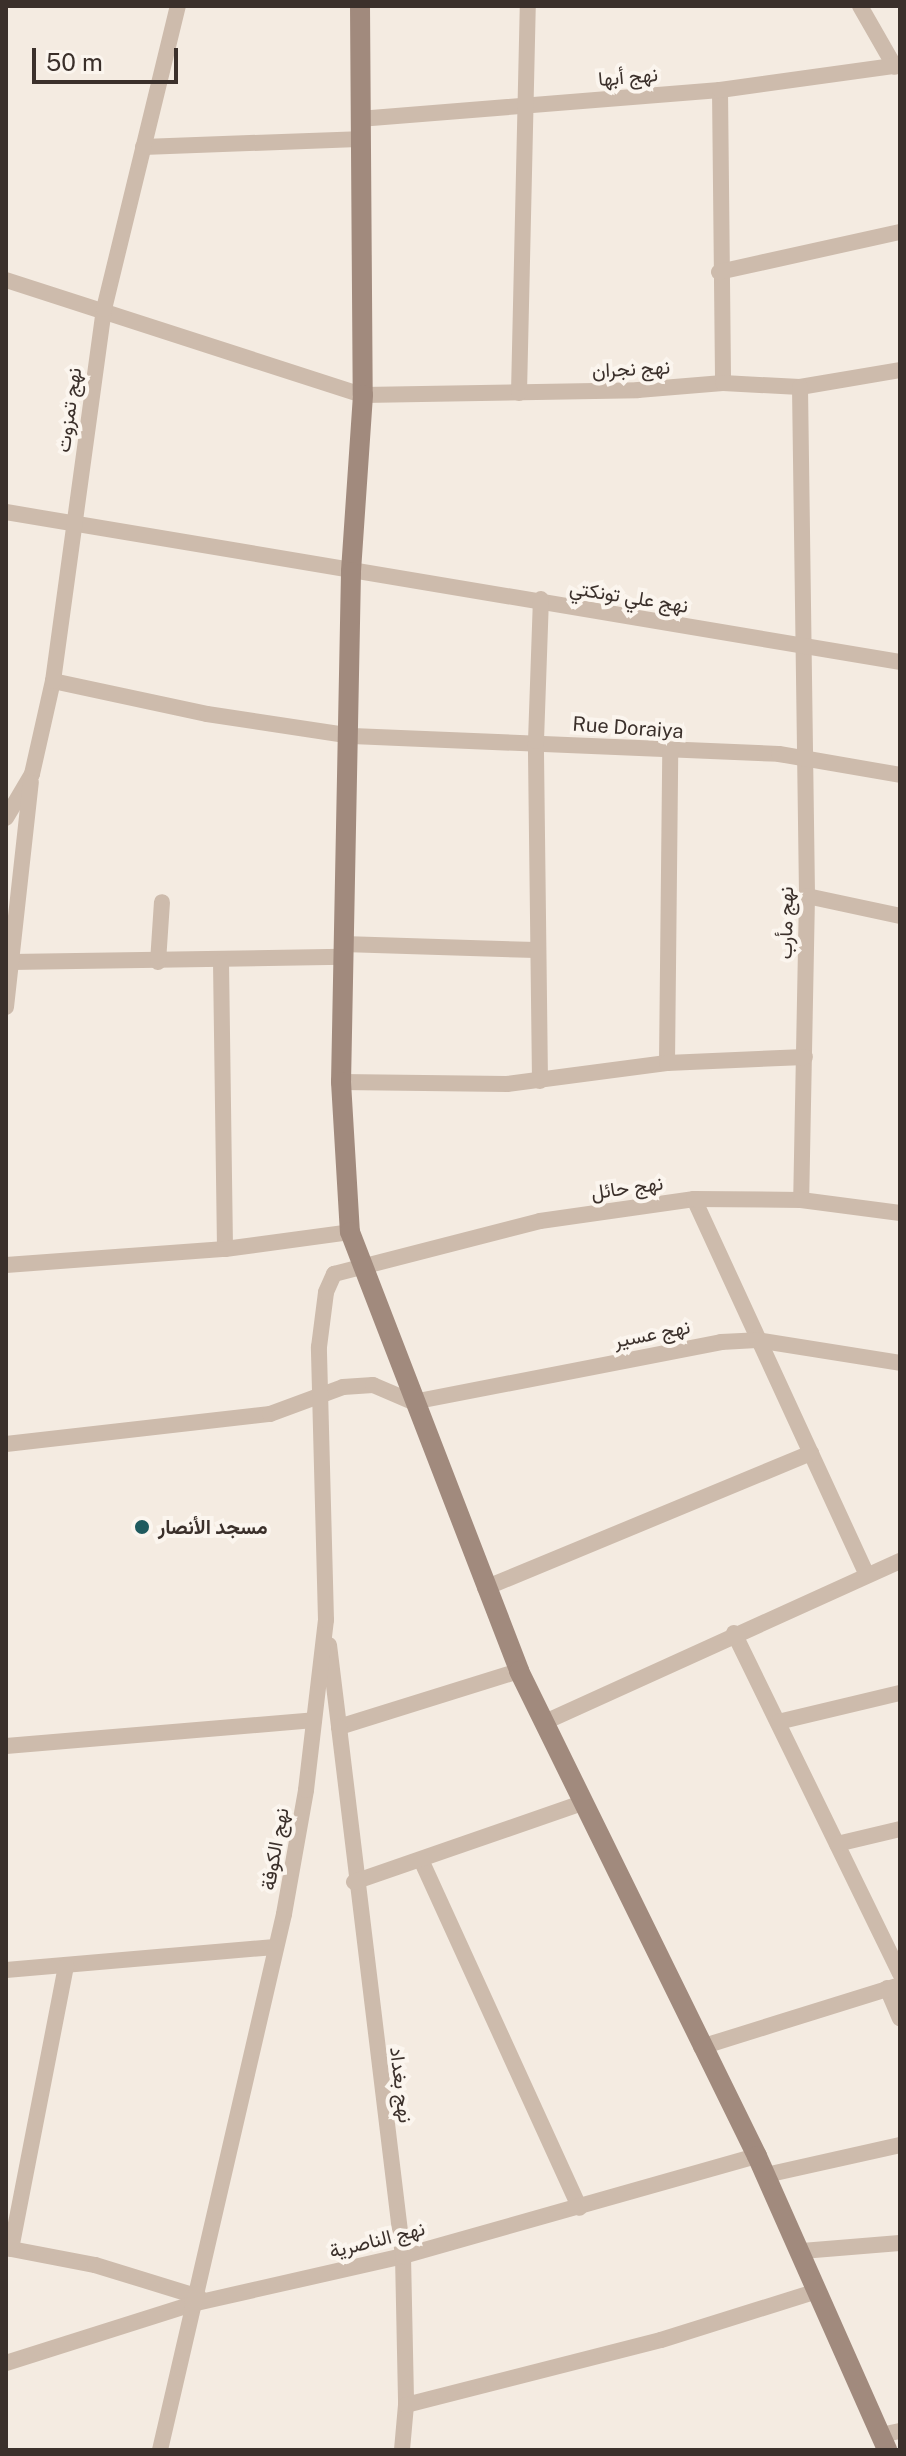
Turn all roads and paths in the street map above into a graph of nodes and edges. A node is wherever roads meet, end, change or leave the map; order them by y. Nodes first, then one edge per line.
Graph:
1 (178, 6) edge
2 (360, 6) edge
3 (528, 6) edge
4 (860, 6) edge
5 (897, 66) edge
6 (720, 90) junction
7 (529, 105) junction
8 (358, 129) junction
9 (143, 147) junction
10 (900, 232) edge
11 (719, 272) junction
12 (6, 280) edge
13 (104, 309) junction
14 (900, 370) edge
15 (723, 383) junction
16 (800, 387) junction
17 (519, 393) junction
18 (363, 395) junction
19 (6, 512) edge
20 (73, 523) junction
21 (351, 572) junction
22 (541, 601) junction
23 (806, 645) junction
24 (900, 662) edge
25 (53, 681) junction
26 (352, 736) junction
27 (536, 741) junction
28 (670, 753) junction
29 (806, 757) junction
30 (32, 774) junction
31 (900, 775) edge
32 (6, 818) edge
33 (807, 896) junction
34 (162, 902) dead end
35 (900, 916) edge
36 (343, 950) junction
37 (536, 950) junction
38 (11, 962) junction
39 (158, 962) junction
40 (221, 962) junction
41 (6, 1007) edge
42 (805, 1057) junction
43 (667, 1063) junction
44 (540, 1081) junction
45 (341, 1082) junction
46 (694, 1199) junction
47 (801, 1200) junction
48 (900, 1213) edge
49 (350, 1232) junction
50 (225, 1249) junction
51 (364, 1264) junction
52 (6, 1265) edge
53 (757, 1340) junction
54 (900, 1363) edge
55 (322, 1399) junction
56 (413, 1402) junction
57 (6, 1444) edge
58 (811, 1453) junction
59 (900, 1561) edge
60 (867, 1575) junction
61 (485, 1588) junction
62 (326, 1620) junction
63 (734, 1633) junction
64 (519, 1671) junction
65 (900, 1693) edge
66 (314, 1720) junction
67 (545, 1722) junction
68 (778, 1722) junction
69 (339, 1727) junction
70 (6, 1746) edge
71 (585, 1802) junction
72 (900, 1829) edge
73 (837, 1844) junction
74 (422, 1862) junction
75 (354, 1882) junction
76 (275, 1947) junction
77 (66, 1965) junction
78 (6, 1970) edge
79 (900, 1974) edge
80 (893, 1987) edge
81 (900, 2018) edge
82 (701, 2047) junction
83 (900, 2145) edge
84 (757, 2156) junction
85 (766, 2175) junction
86 (580, 2208) junction
87 (900, 2243) edge
88 (8, 2248) edge
89 (802, 2251) junction
90 (403, 2256) junction
91 (817, 2291) junction
92 (196, 2300) junction
93 (6, 2363) edge
94 (406, 2405) junction
95 (889, 2439) edge
96 (160, 2450) edge
97 (402, 2450) edge

1 - 9 street, نهج تمزوت
2 - 8 main road
3 - 7 street
4 - 5 street
5 - 6 street, نهج أبها
6 - 7 street, نهج أبها
6 - 11 street
7 - 8 street, نهج أبها
7 - 17 street
8 - 9 street, نهج أبها
8 - 18 main road
9 - 13 street, نهج تمزوت
10 - 11 street
11 - 15 street
12 - 13 street, نهج نجران
13 - 18 street, نهج نجران
13 - 20 street, نهج تمزوت
14 - 16 street, نهج نجران
15 - 16 street, نهج نجران
15 - 17 street, نهج نجران
16 - 23 street, نهج مأرب
17 - 18 street, نهج نجران
18 - 21 main road
19 - 20 street, نهج علي تونكتي
20 - 21 street, نهج علي تونكتي
20 - 25 street, نهج تمزوت
21 - 22 street, نهج علي تونكتي
21 - 26 main road
22 - 23 street, نهج علي تونكتي
22 - 27 street
23 - 24 street, نهج علي تونكتي
23 - 29 street, نهج مأرب
25 - 26 street, Rue Doraiya
25 - 30 street, نهج تمزوت
26 - 27 street, Rue Doraiya
26 - 36 main road
27 - 28 street, Rue Doraiya
27 - 37 street
28 - 29 street, Rue Doraiya
28 - 43 street
29 - 31 street, Rue Doraiya
29 - 33 street, نهج مأرب
30 - 32 street, نهج تمزوت
30 - 38 street
33 - 35 street
33 - 42 street, نهج مأرب
34 - 39 street
36 - 37 street
36 - 40 street
36 - 45 main road
37 - 44 street
38 - 39 street
38 - 41 street
39 - 40 street
40 - 50 street
42 - 43 street
42 - 47 street, نهج مأرب
43 - 44 street
44 - 45 street
45 - 49 main road
46 - 47 street, نهج حائل
46 - 51 street, نهج حائل
46 - 53 street
47 - 48 street, نهج حائل
49 - 50 street
49 - 51 main road
50 - 52 street
51 - 55 street, نهج الكوفة
51 - 56 main road
53 - 54 street, نهج عسير
53 - 56 street, نهج عسير
53 - 58 street
55 - 56 street
55 - 57 street
55 - 62 street, نهج الكوفة
56 - 61 main road
58 - 60 street
58 - 61 street
59 - 60 street
60 - 63 street
61 - 64 main road
62 - 66 street, نهج الكوفة
62 - 69 street, نهج بغداد
63 - 67 street
63 - 68 street
64 - 67 main road
64 - 69 street
65 - 68 street
66 - 70 street
66 - 76 street, نهج الكوفة
67 - 71 main road
68 - 73 street
69 - 75 street, نهج بغداد
71 - 74 street
71 - 82 main road
72 - 73 street
73 - 79 street
74 - 75 street
74 - 86 street
75 - 90 street, نهج بغداد
76 - 77 street
76 - 92 street, نهج الكوفة
77 - 78 street
77 - 88 street
80 - 81 street
80 - 82 street
82 - 84 main road
83 - 85 street
84 - 85 main road
84 - 86 street, نهج الناصرية
85 - 89 main road
86 - 90 street, نهج الناصرية
87 - 89 street
88 - 92 street
89 - 91 main road
90 - 92 street, نهج الناصرية
90 - 94 street, نهج بغداد
91 - 94 street
91 - 95 main road
92 - 93 street, نهج الناصرية
92 - 96 street, نهج الكوفة
94 - 97 street, نهج بغداد

